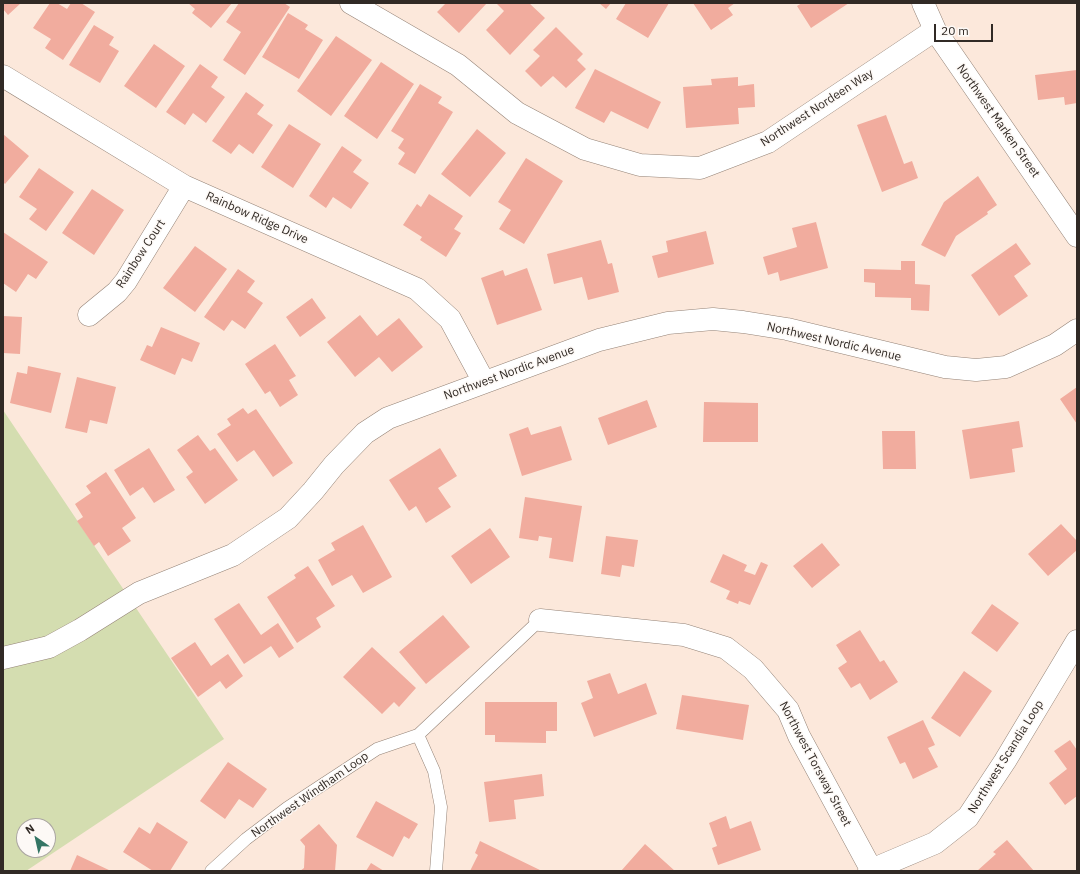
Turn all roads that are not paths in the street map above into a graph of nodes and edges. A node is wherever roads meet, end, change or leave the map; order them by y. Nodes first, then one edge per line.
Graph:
1 (351, 3) edge
2 (923, 3) edge
3 (936, 30) junction
4 (3, 76) edge
5 (184, 186) junction
6 (1077, 236) edge
7 (89, 315) dead end
8 (1077, 330) edge
9 (484, 382) junction
10 (540, 620) joint
11 (1077, 641) edge
12 (3, 658) edge
13 (418, 735) junction
14 (211, 871) edge
15 (436, 871) edge
16 (871, 871) edge

1 - 3 street, Northwest Nordeen Way
2 - 3 street, Northwest Marken Street
3 - 6 street, Northwest Marken Street
4 - 5 street, Rainbow Ridge Drive
5 - 7 street, Rainbow Court
5 - 9 street, Rainbow Ridge Drive
8 - 9 street, Northwest Nordic Avenue
9 - 12 street, Northwest Nordic Avenue
10 - 13 lane, Northwest Windham Loop
10 - 16 street, Northwest Torsway Street
11 - 16 street, Northwest Scandia Loop
13 - 14 lane, Northwest Windham Loop
13 - 15 lane

